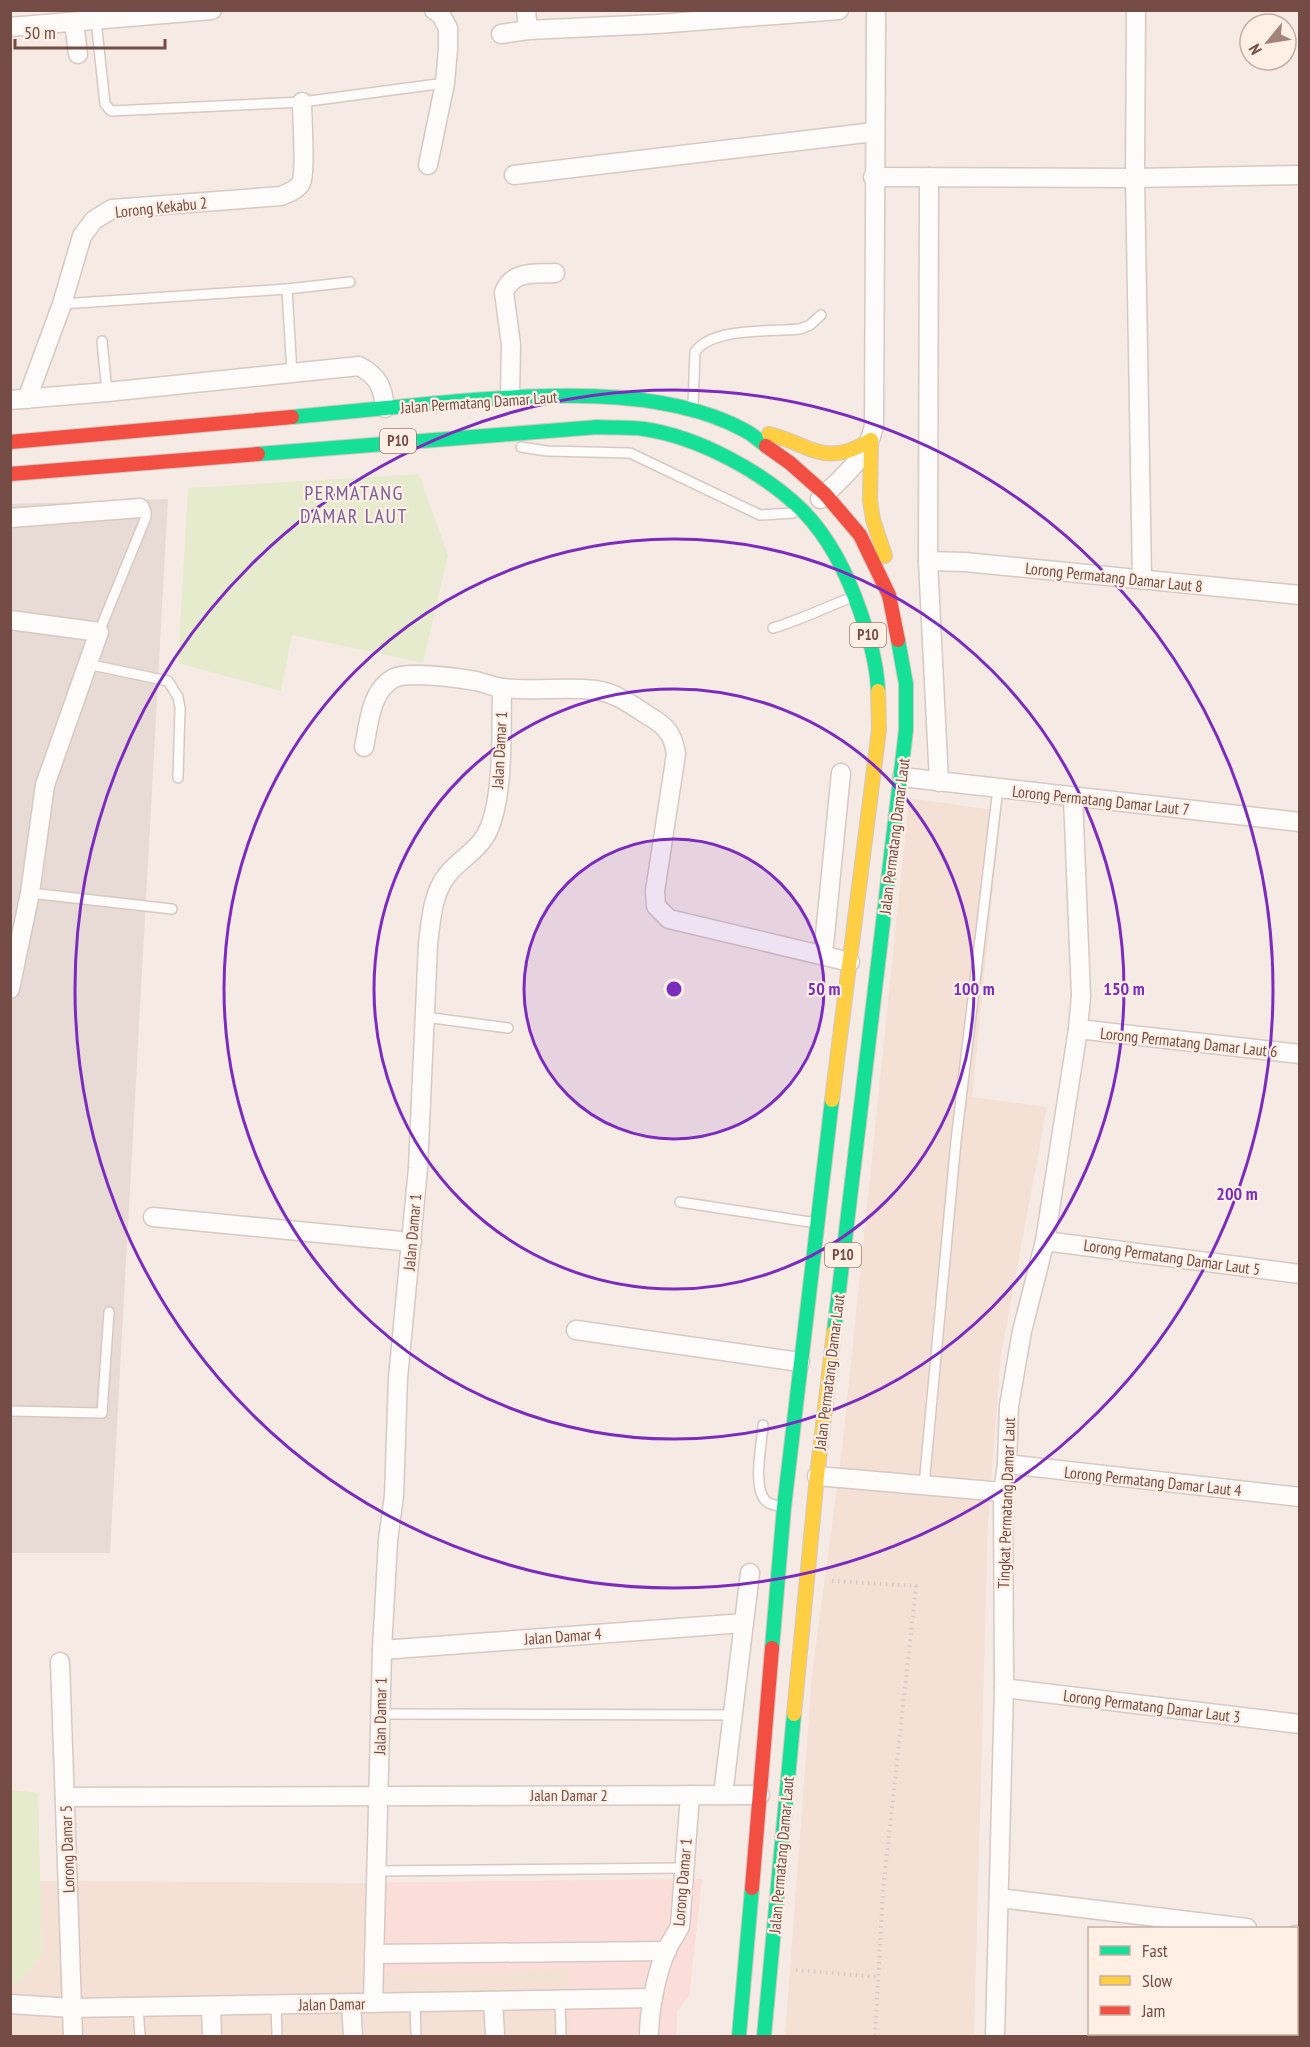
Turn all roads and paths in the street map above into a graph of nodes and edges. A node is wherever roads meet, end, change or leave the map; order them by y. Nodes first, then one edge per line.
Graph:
1 (212, 10) edge
2 (526, 10) edge
3 (840, 10) edge
4 (876, 10) edge
5 (1136, 10) edge
6 (437, 13) edge
7 (96, 15) edge
8 (657, 17) edge
9 (74, 22) junction
10 (10, 27) edge
11 (528, 30) junction
12 (501, 34) dead end
13 (78, 54) dead end
14 (445, 83) junction
15 (302, 102) junction
16 (874, 132) junction
17 (428, 165) dead end
18 (514, 175) dead end
19 (1299, 175) edge
20 (873, 177) junction
21 (929, 177) junction
22 (1135, 178) junction
23 (555, 273) dead end
24 (350, 282) dead end
25 (287, 289) junction
26 (62, 304) junction
27 (822, 315) dead end
28 (102, 341) dead end
29 (292, 374) junction
30 (107, 392) junction
31 (510, 397) junction
32 (19, 400) edge
33 (385, 408) junction
34 (693, 411) junction
35 (745, 430) junction
36 (455, 437) junction
37 (871, 440) junction
38 (10, 442) edge
39 (501, 444) dead end
40 (512, 446) dead end
41 (10, 474) edge
42 (825, 494) junction
43 (140, 508) joint
44 (805, 513) junction
45 (10, 518) edge
46 (928, 561) junction
47 (1142, 579) junction
48 (889, 595) junction
49 (1299, 595) edge
50 (855, 596) junction
51 (10, 620) edge
52 (773, 628) dead end
53 (99, 632) junction
54 (87, 664) junction
55 (502, 688) junction
56 (364, 747) dead end
57 (841, 772) dead end
58 (902, 777) junction
59 (178, 778) dead end
60 (939, 782) junction
61 (998, 788) junction
62 (1073, 797) junction
63 (1299, 822) edge
64 (30, 893) junction
65 (172, 909) dead end
66 (823, 955) junction
67 (850, 962) junction
68 (10, 989) edge
69 (424, 1017) junction
70 (508, 1028) dead end
71 (1078, 1029) junction
72 (1299, 1054) edge
73 (680, 1202) dead end
74 (153, 1217) dead end
75 (816, 1222) junction
76 (1045, 1241) junction
77 (412, 1242) junction
78 (1299, 1274) edge
79 (109, 1312) dead end
80 (576, 1330) dead end
81 (800, 1362) junction
82 (10, 1411) edge
83 (764, 1425) dead end
84 (1006, 1464) junction
85 (817, 1476) junction
86 (924, 1485) junction
87 (1003, 1492) junction
88 (1299, 1497) edge
89 (784, 1507) junction
90 (750, 1573) dead end
91 (807, 1580) junction
92 (744, 1623) junction
93 (382, 1650) junction
94 (60, 1662) dead end
95 (1004, 1688) junction
96 (380, 1714) junction
97 (733, 1715) junction
98 (1299, 1724) edge
99 (690, 1795) junction
100 (723, 1795) junction
101 (760, 1795) junction
102 (378, 1796) junction
103 (65, 1797) junction
104 (684, 1868) junction
105 (376, 1871) junction
106 (999, 1898) junction
107 (1231, 1927) edge
108 (667, 1951) junction
109 (374, 1954) junction
110 (770, 1968) junction
111 (879, 1977) junction
112 (653, 1998) junction
113 (560, 2000) junction
114 (494, 2001) junction
115 (351, 2003) junction
116 (373, 2003) junction
117 (415, 2003) junction
118 (10, 2004) edge
119 (276, 2005) junction
120 (211, 2006) junction
121 (138, 2007) junction
122 (72, 2008) junction
123 (73, 2037) edge
124 (140, 2037) edge
125 (212, 2037) edge
126 (277, 2037) edge
127 (353, 2037) edge
128 (416, 2037) edge
129 (495, 2037) edge
130 (561, 2037) edge
131 (649, 2037) edge
132 (739, 2037) edge
133 (764, 2037) edge
134 (875, 2037) edge
135 (995, 2037) edge

1 - 7 street
2 - 11 street
3 - 8 street
4 - 16 street
5 - 22 street
6 - 14 street
7 - 9 street
7 - 15 lane
8 - 11 street
9 - 10 street
9 - 13 street
11 - 12 street
14 - 15 lane
14 - 17 street
15 - 26 street, Lorong Kekabu 2
16 - 18 street
16 - 20 street
19 - 22 street
20 - 21 street
20 - 37 street
21 - 22 street
21 - 46 street
22 - 47 street
23 - 31 street
24 - 25 lane
25 - 26 lane
25 - 29 lane
26 - 32 street, Lorong Kekabu 2
27 - 34 lane
28 - 30 lane
29 - 30 street
29 - 33 street
30 - 32 street
31 - 33 highway, Jalan Permatang Damar Laut / P10
31 - 34 highway, Jalan Permatang Damar Laut / P10
33 - 38 highway, Jalan Permatang Damar Laut / P10
34 - 35 highway, Jalan Permatang Damar Laut / P10
35 - 37 highway
35 - 42 highway, Jalan Permatang Damar Laut / P10
36 - 39 lane
36 - 41 highway, Jalan Permatang Damar Laut / P10
36 - 44 highway, Jalan Permatang Damar Laut / P10
37 - 42 street
37 - 48 highway
40 - 44 lane
42 - 44 street
42 - 48 highway, Jalan Permatang Damar Laut / P10
43 - 45 street
43 - 53 lane
44 - 50 highway, Jalan Permatang Damar Laut / P10
46 - 47 street, Lorong Permatang Damar Laut 8
46 - 60 street
47 - 49 street, Lorong Permatang Damar Laut 8
48 - 58 highway, Jalan Permatang Damar Laut / P10
50 - 52 lane
50 - 67 highway, Jalan Permatang Damar Laut / P10
51 - 53 street
53 - 54 street
54 - 59 lane
54 - 64 street
55 - 56 street
55 - 66 street
55 - 69 street, Jalan Damar 1
57 - 66 street
58 - 60 street, Lorong Permatang Damar Laut 7
58 - 85 highway, Jalan Permatang Damar Laut / P10
60 - 61 street, Lorong Permatang Damar Laut 7
61 - 62 street, Lorong Permatang Damar Laut 7
61 - 86 lane
62 - 63 street, Lorong Permatang Damar Laut 7
62 - 71 street, Tingkat Permatang Damar Laut
64 - 65 lane
64 - 68 street
66 - 67 street
67 - 75 highway, Jalan Permatang Damar Laut / P10
69 - 70 lane
69 - 77 street, Jalan Damar 1
71 - 72 street, Lorong Permatang Damar Laut 6
71 - 76 street, Tingkat Permatang Damar Laut
73 - 75 lane
74 - 77 street
75 - 81 highway, Jalan Permatang Damar Laut / P10
76 - 78 street, Lorong Permatang Damar Laut 5
76 - 84 street, Tingkat Permatang Damar Laut
77 - 93 street, Jalan Damar 1
79 - 82 lane
80 - 81 street
81 - 89 highway, Jalan Permatang Damar Laut / P10
83 - 89 lane
84 - 87 street, Tingkat Permatang Damar Laut
84 - 88 street, Lorong Permatang Damar Laut 4
85 - 86 street
85 - 91 highway, Jalan Permatang Damar Laut / P10
86 - 87 street
87 - 95 street, Tingkat Permatang Damar Laut
89 - 101 highway, Jalan Permatang Damar Laut / P10
90 - 92 street
91 - 110 highway, Jalan Permatang Damar Laut / P10
91 - 111 path
92 - 93 street, Jalan Damar 4
92 - 97 street
93 - 96 street, Jalan Damar 1
94 - 103 street, Lorong Damar 5
95 - 98 street, Lorong Permatang Damar Laut 3
95 - 106 street, Tingkat Permatang Damar Laut
96 - 97 lane
96 - 102 street, Jalan Damar 1
97 - 100 street
99 - 100 street, Jalan Damar 2
99 - 102 street, Jalan Damar 2
99 - 104 street, Lorong Damar 1
100 - 101 street, Jalan Damar 2
101 - 132 highway, Jalan Permatang Damar Laut / P10
102 - 103 street
102 - 105 street, Jalan Damar 1
103 - 122 street, Lorong Damar 5
104 - 105 lane
104 - 108 street, Lorong Damar 1
105 - 109 street, Jalan Damar 1
106 - 107 street
106 - 135 street, Tingkat Permatang Damar Laut
108 - 109 street
108 - 112 street, Lorong Damar 1
109 - 116 street, Jalan Damar 1
110 - 111 path
110 - 133 highway, Jalan Permatang Damar Laut / P10
111 - 134 path
112 - 113 street, Jalan Damar
112 - 131 street, Lorong Damar 1
113 - 114 street, Jalan Damar
113 - 130 lane
114 - 117 street, Jalan Damar
114 - 129 street
115 - 116 street, Jalan Damar
115 - 119 street, Jalan Damar
115 - 127 street
116 - 117 street, Jalan Damar
117 - 128 lane
118 - 122 street, Jalan Damar
119 - 120 street, Jalan Damar
119 - 126 lane
120 - 121 street, Jalan Damar
120 - 125 street
121 - 122 street, Jalan Damar
121 - 124 lane
122 - 123 street, Lorong Damar 5

